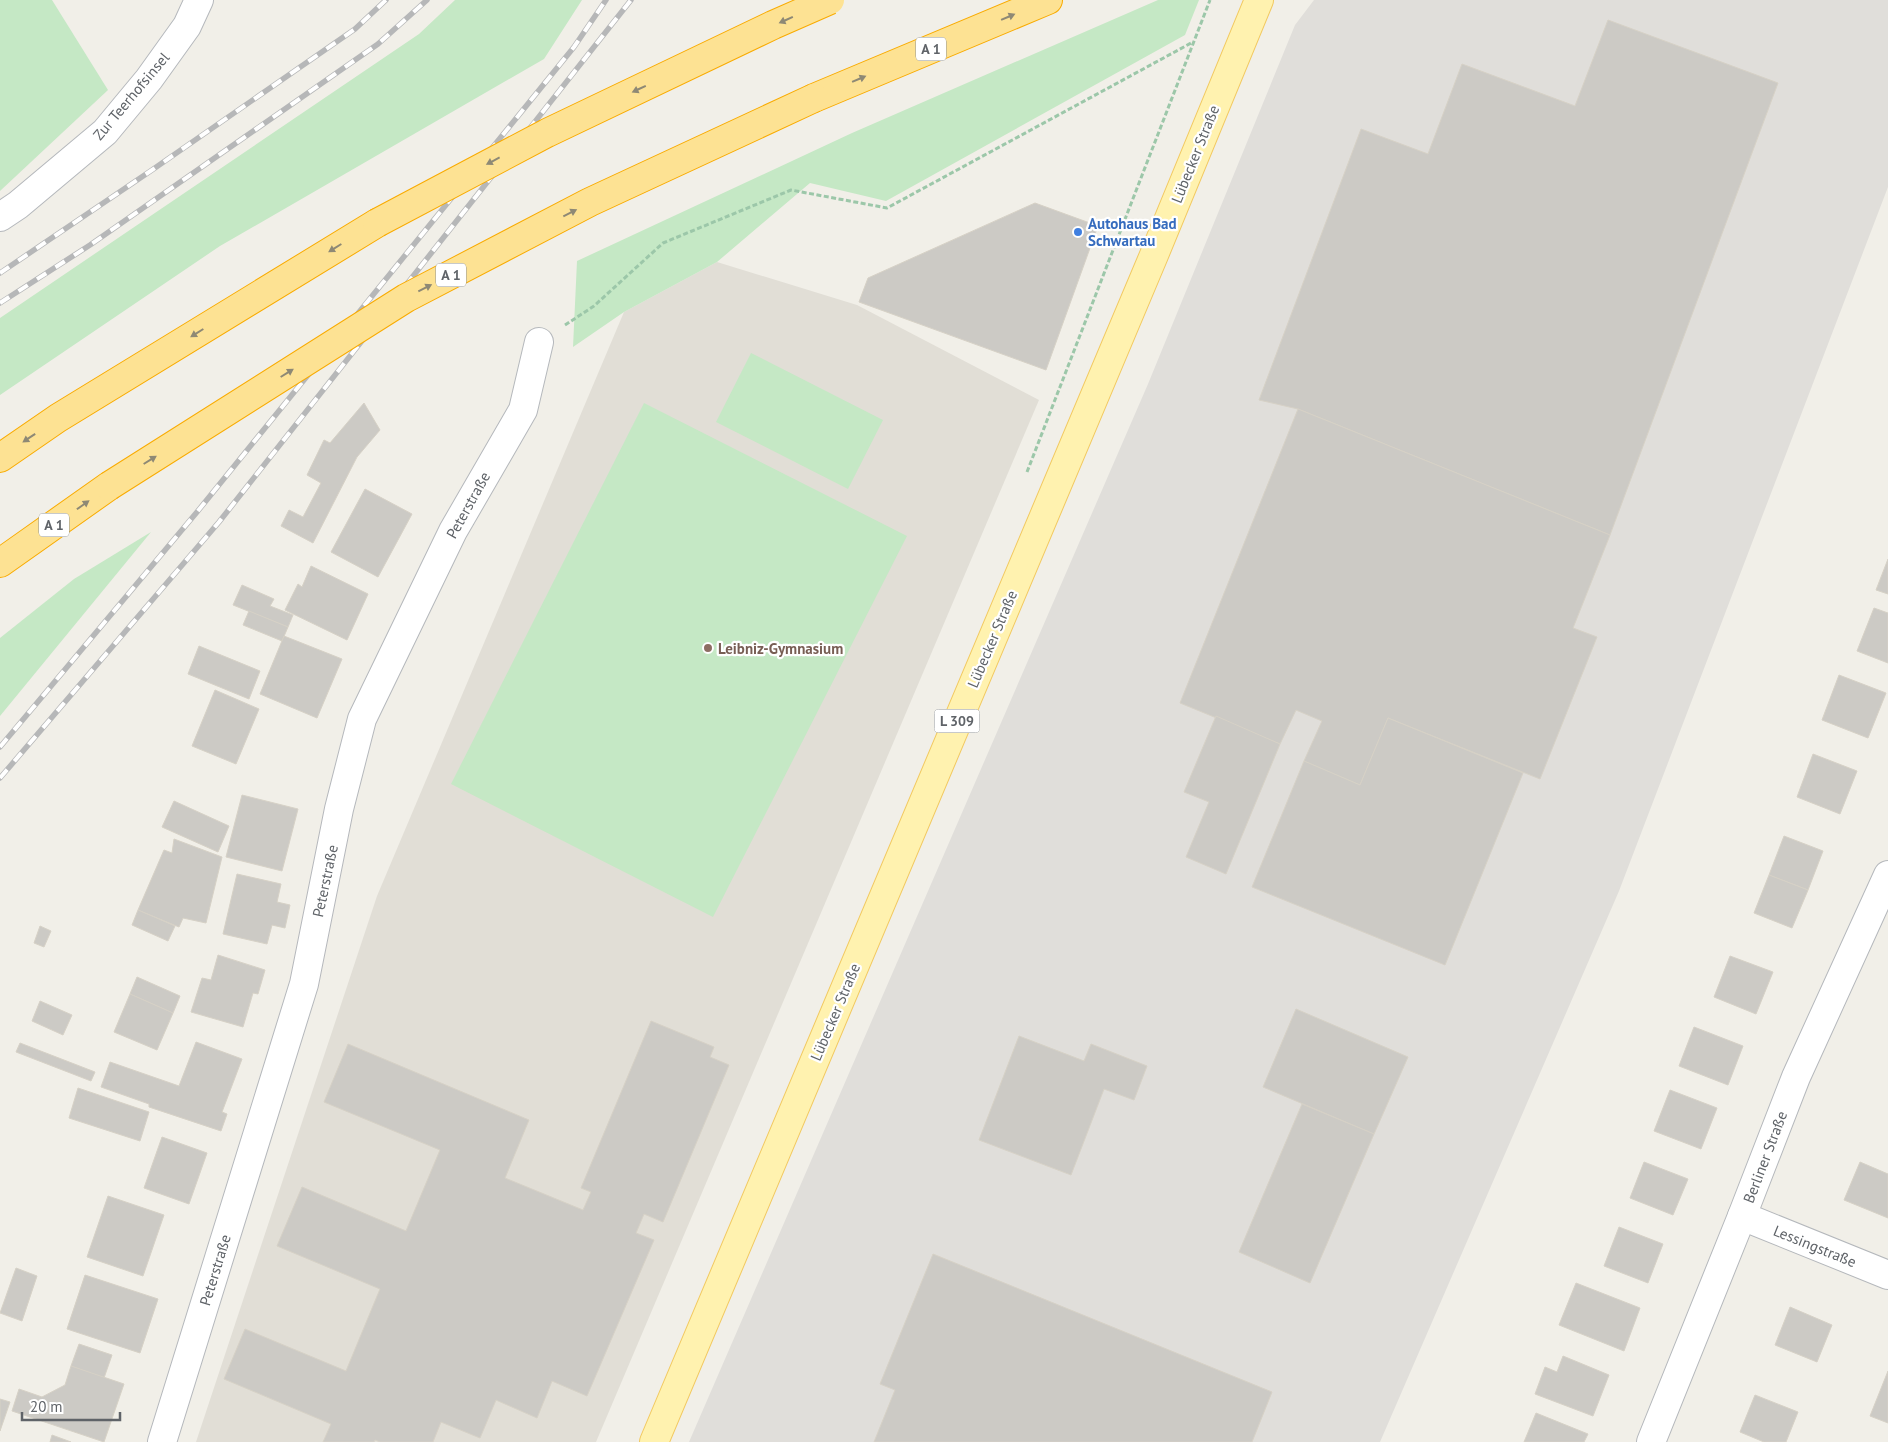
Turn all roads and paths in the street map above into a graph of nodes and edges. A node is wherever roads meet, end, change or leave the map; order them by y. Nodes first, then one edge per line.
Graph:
1 (199, 0) edge
2 (830, 0) edge
3 (1048, 0) edge
4 (1210, 0) edge
5 (1259, 0) edge
6 (1193, 42) junction
7 (0, 216) edge
8 (539, 342) joint
9 (1052, 406) dead end
10 (0, 458) edge
11 (0, 563) edge
12 (1888, 875) edge
13 (1882, 902) edge
14 (1742, 1216) junction
15 (1888, 1275) edge
16 (162, 1442) edge
17 (654, 1442) edge
18 (1651, 1442) edge

1 - 7 street, Zur Teerhofsinsel
2 -> 10 highway, bridge
11 -> 3 highway, A 1, bridge
4 - 6 path
5 - 17 main road, Lübecker Straße / L 309
6 - 8 path
6 - 9 path
8 - 16 street, Peterstraße
12 - 13 street, Berliner Straße
13 - 14 street, Berliner Straße
14 - 15 street, Lessingstraße
14 - 18 street, Berliner Straße

